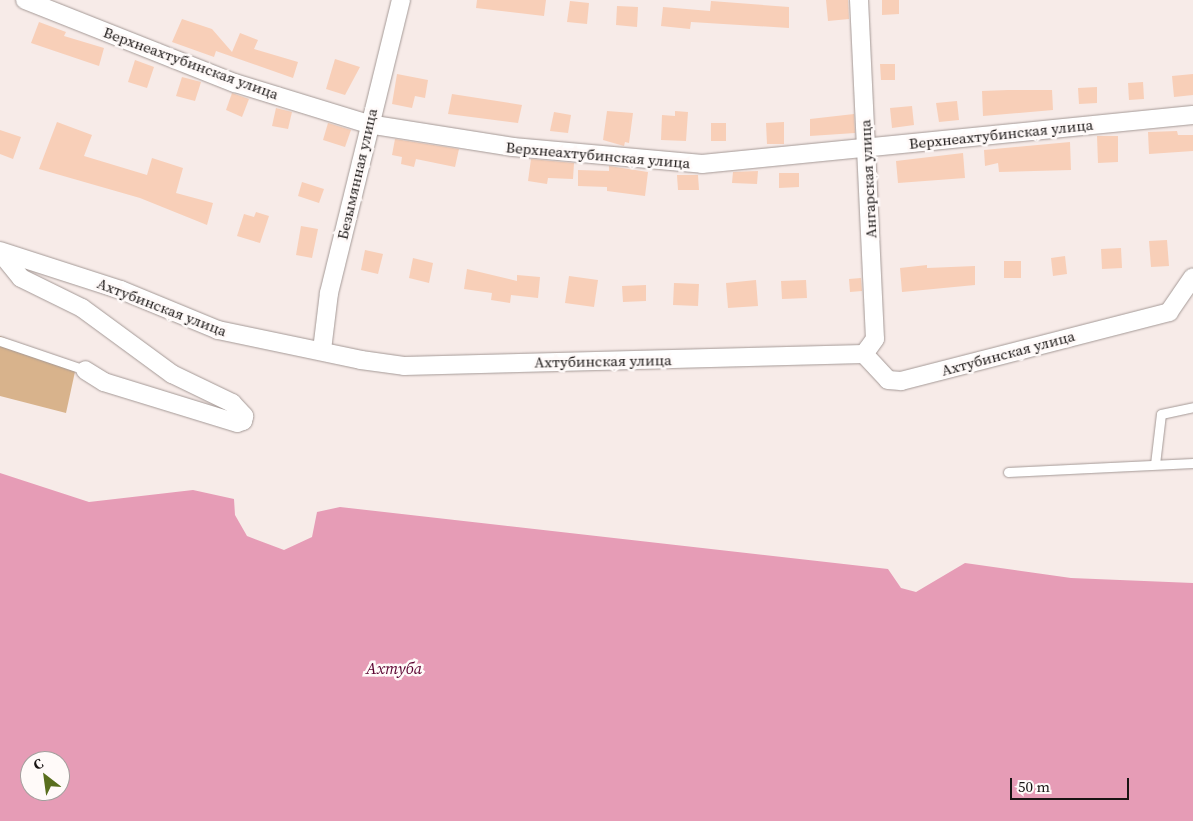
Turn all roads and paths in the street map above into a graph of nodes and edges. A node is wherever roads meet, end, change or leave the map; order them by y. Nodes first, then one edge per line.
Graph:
1 (25, 0) edge
2 (401, 0) edge
3 (859, 0) edge
4 (1193, 114) edge
5 (368, 124) junction
6 (867, 148) junction
7 (0, 252) edge
8 (1192, 281) edge
9 (0, 341) edge
10 (322, 350) junction
11 (864, 354) junction
12 (84, 370) joint
13 (1193, 407) edge
14 (1193, 462) edge
15 (1155, 464) junction
16 (1008, 472) dead end

1 - 5 street, Верхнеахтубинская улица
2 - 5 street, Безымянная улица
3 - 6 street, Ангарская улица
4 - 6 street, Верхнеахтубинская улица
5 - 6 street, Верхнеахтубинская улица
5 - 10 street, Безымянная улица
6 - 11 street, Ангарская улица
7 - 10 street, Ахтубинская улица
7 - 12 street
8 - 11 street, Ахтубинская улица
9 - 12 lane
10 - 11 street, Ахтубинская улица
13 - 15 lane
14 - 15 lane
15 - 16 lane

